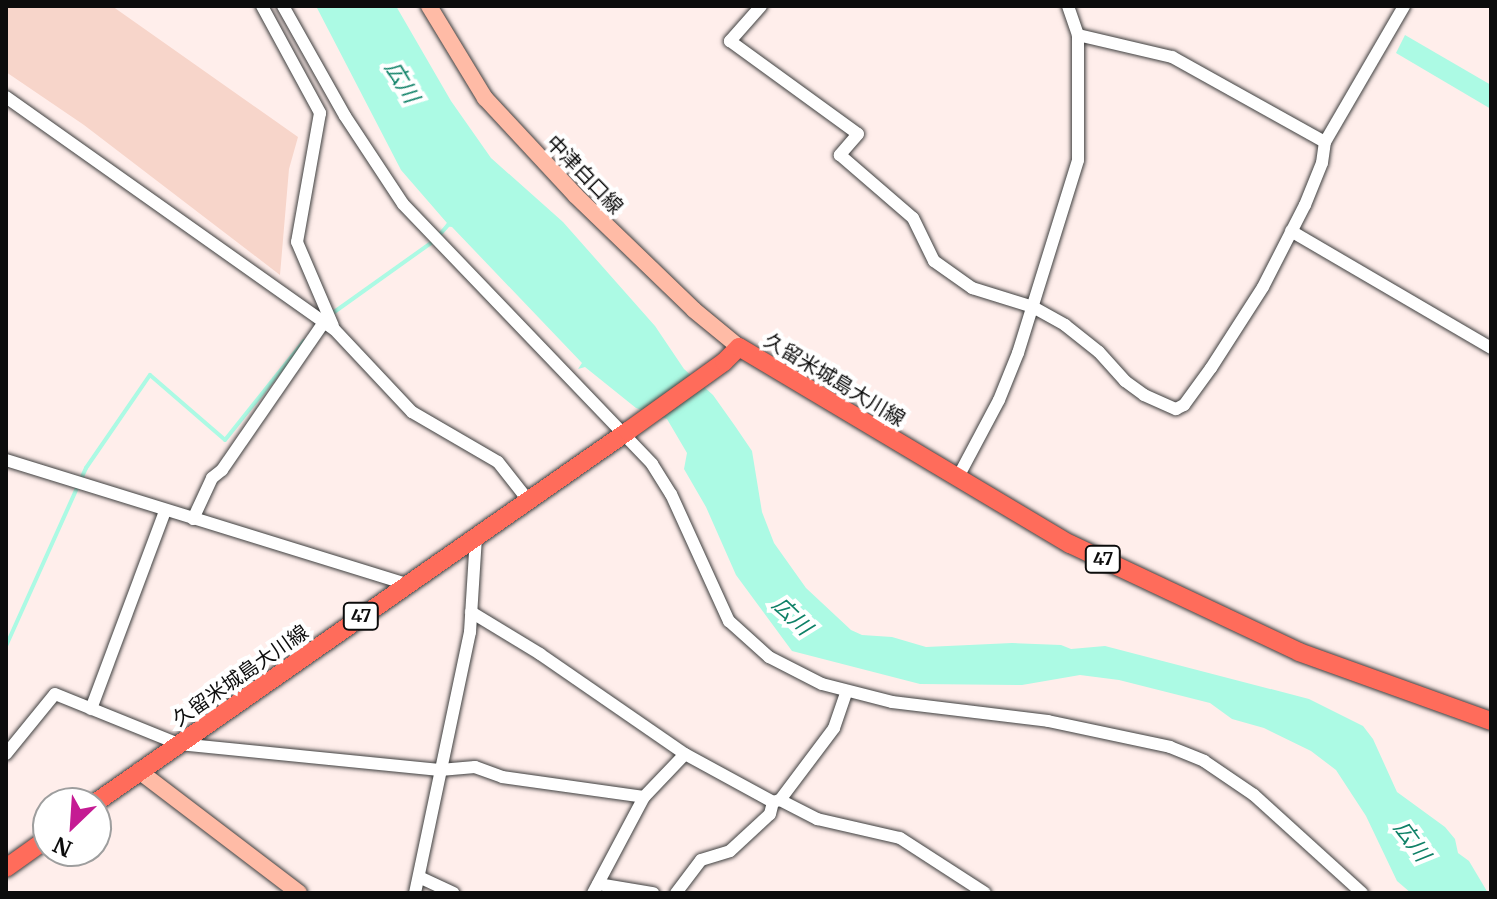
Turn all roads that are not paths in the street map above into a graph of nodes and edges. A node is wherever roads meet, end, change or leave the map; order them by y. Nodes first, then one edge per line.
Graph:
1 (262, 6) edge
2 (283, 6) edge
3 (429, 6) edge
4 (761, 6) edge
5 (1068, 6) edge
6 (1404, 6) edge
7 (1078, 35) junction
8 (6, 97) edge
9 (1325, 142) junction
10 (1291, 231) junction
11 (1033, 307) junction
12 (329, 326) junction
13 (739, 347) junction
14 (1491, 348) edge
15 (626, 433) junction
16 (6, 460) edge
17 (957, 479) junction
18 (528, 500) junction
19 (165, 511) junction
20 (193, 519) junction
21 (476, 536) junction
22 (407, 584) junction
23 (471, 612) junction
24 (847, 691) junction
25 (91, 709) junction
26 (1491, 721) edge
27 (179, 744) junction
28 (6, 754) edge
29 (685, 754) junction
30 (440, 770) junction
31 (139, 771) junction
32 (112, 791) edge
33 (644, 797) junction
34 (776, 801) junction
35 (32, 849) edge
36 (6, 868) edge
37 (419, 877) junction
38 (596, 889) edge
39 (299, 893) edge
40 (415, 893) edge
41 (453, 893) edge
42 (653, 893) edge
43 (676, 893) edge
44 (985, 893) edge
45 (1362, 893) edge

1 - 12 street
2 - 15 street
3 - 13 main road, 中津白口線
4 - 11 street
5 - 7 street
6 - 9 street
7 - 9 street
7 - 11 street
8 - 12 street
9 - 10 street
10 - 11 street
10 - 14 street
11 - 17 street
12 - 18 street
12 - 20 street
13 - 15 main road, 久留米城島大川線 / 47
13 - 17 main road, 久留米城島大川線 / 47
15 - 18 main road, 久留米城島大川線 / 47
15 - 24 street
16 - 19 street
17 - 26 main road, 久留米城島大川線 / 47
18 - 21 main road, 久留米城島大川線 / 47
19 - 20 street
19 - 25 street
20 - 22 street
21 - 22 main road, 久留米城島大川線 / 47
21 - 23 street
22 - 27 main road, 久留米城島大川線 / 47
23 - 29 street
23 - 30 street
24 - 34 street
24 - 45 street
25 - 27 street
25 - 28 street
27 - 30 street
27 - 31 main road, 久留米城島大川線 / 47
29 - 33 street
29 - 34 street
30 - 33 street
30 - 37 street
31 - 32 main road, 久留米城島大川線 / 47
31 - 39 main road
33 - 38 street
34 - 43 street
34 - 44 street
35 - 36 main road
37 - 40 street
37 - 41 street
38 - 42 street

